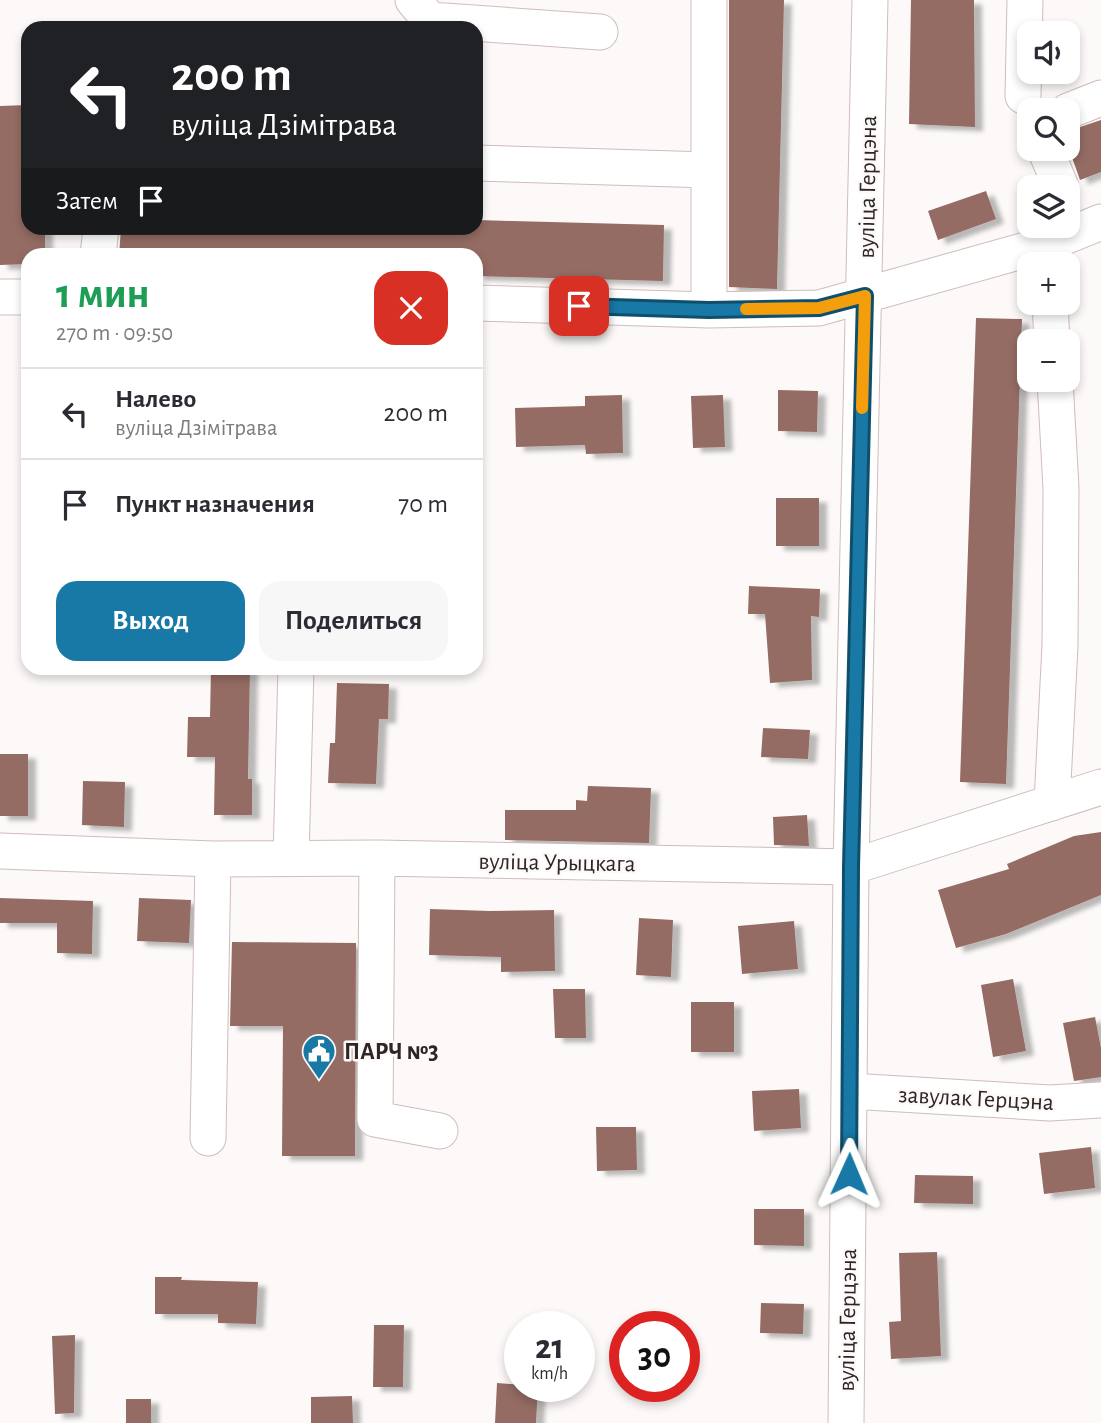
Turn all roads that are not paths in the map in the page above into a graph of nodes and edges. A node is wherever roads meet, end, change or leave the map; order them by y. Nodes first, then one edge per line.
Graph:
1 (413, 0) edge
2 (709, 0) edge
3 (870, 0) edge
4 (1025, 0) edge
5 (444, 21) edge
6 (483, 24) edge
7 (600, 32) dead end
8 (1023, 96) dead end
9 (1101, 98) edge
10 (1080, 106) edge
11 (483, 163) edge
12 (709, 170) junction
13 (1082, 218) edge
14 (1049, 252) edge
15 (1017, 261) edge
16 (865, 296) junction
17 (0, 297) edge
18 (21, 297) edge
19 (483, 303) edge
20 (709, 310) junction
21 (1056, 392) edge
22 (296, 675) edge
23 (1101, 787) edge
24 (1052, 803) junction
25 (0, 851) edge
26 (291, 858) junction
27 (377, 858) junction
28 (213, 859) junction
29 (851, 867) junction
30 (850, 1091) junction
31 (1101, 1100) edge
32 (440, 1131) dead end
33 (208, 1138) dead end
34 (846, 1423) edge

1 - 5 street
2 - 12 street
3 - 16 street, вуліца Герцэна
4 - 8 street
6 - 7 street
9 - 10 street
11 - 12 street
12 - 20 street
13 - 14 street
15 - 16 street
16 - 20 street
16 - 29 street, вуліца Герцэна
17 - 18 street
19 - 20 street
21 - 24 street
22 - 26 street
23 - 24 street, вуліца Урыцкага
24 - 29 street, вуліца Урыцкага
25 - 28 street, вуліца Урыцкага
26 - 27 street, вуліца Урыцкага
26 - 28 street, вуліца Урыцкага
27 - 29 street, вуліца Урыцкага
27 - 32 street
28 - 33 street
29 - 30 street, вуліца Герцэна
30 - 31 street, завулак Герцэна
30 - 34 street, вуліца Герцэна

